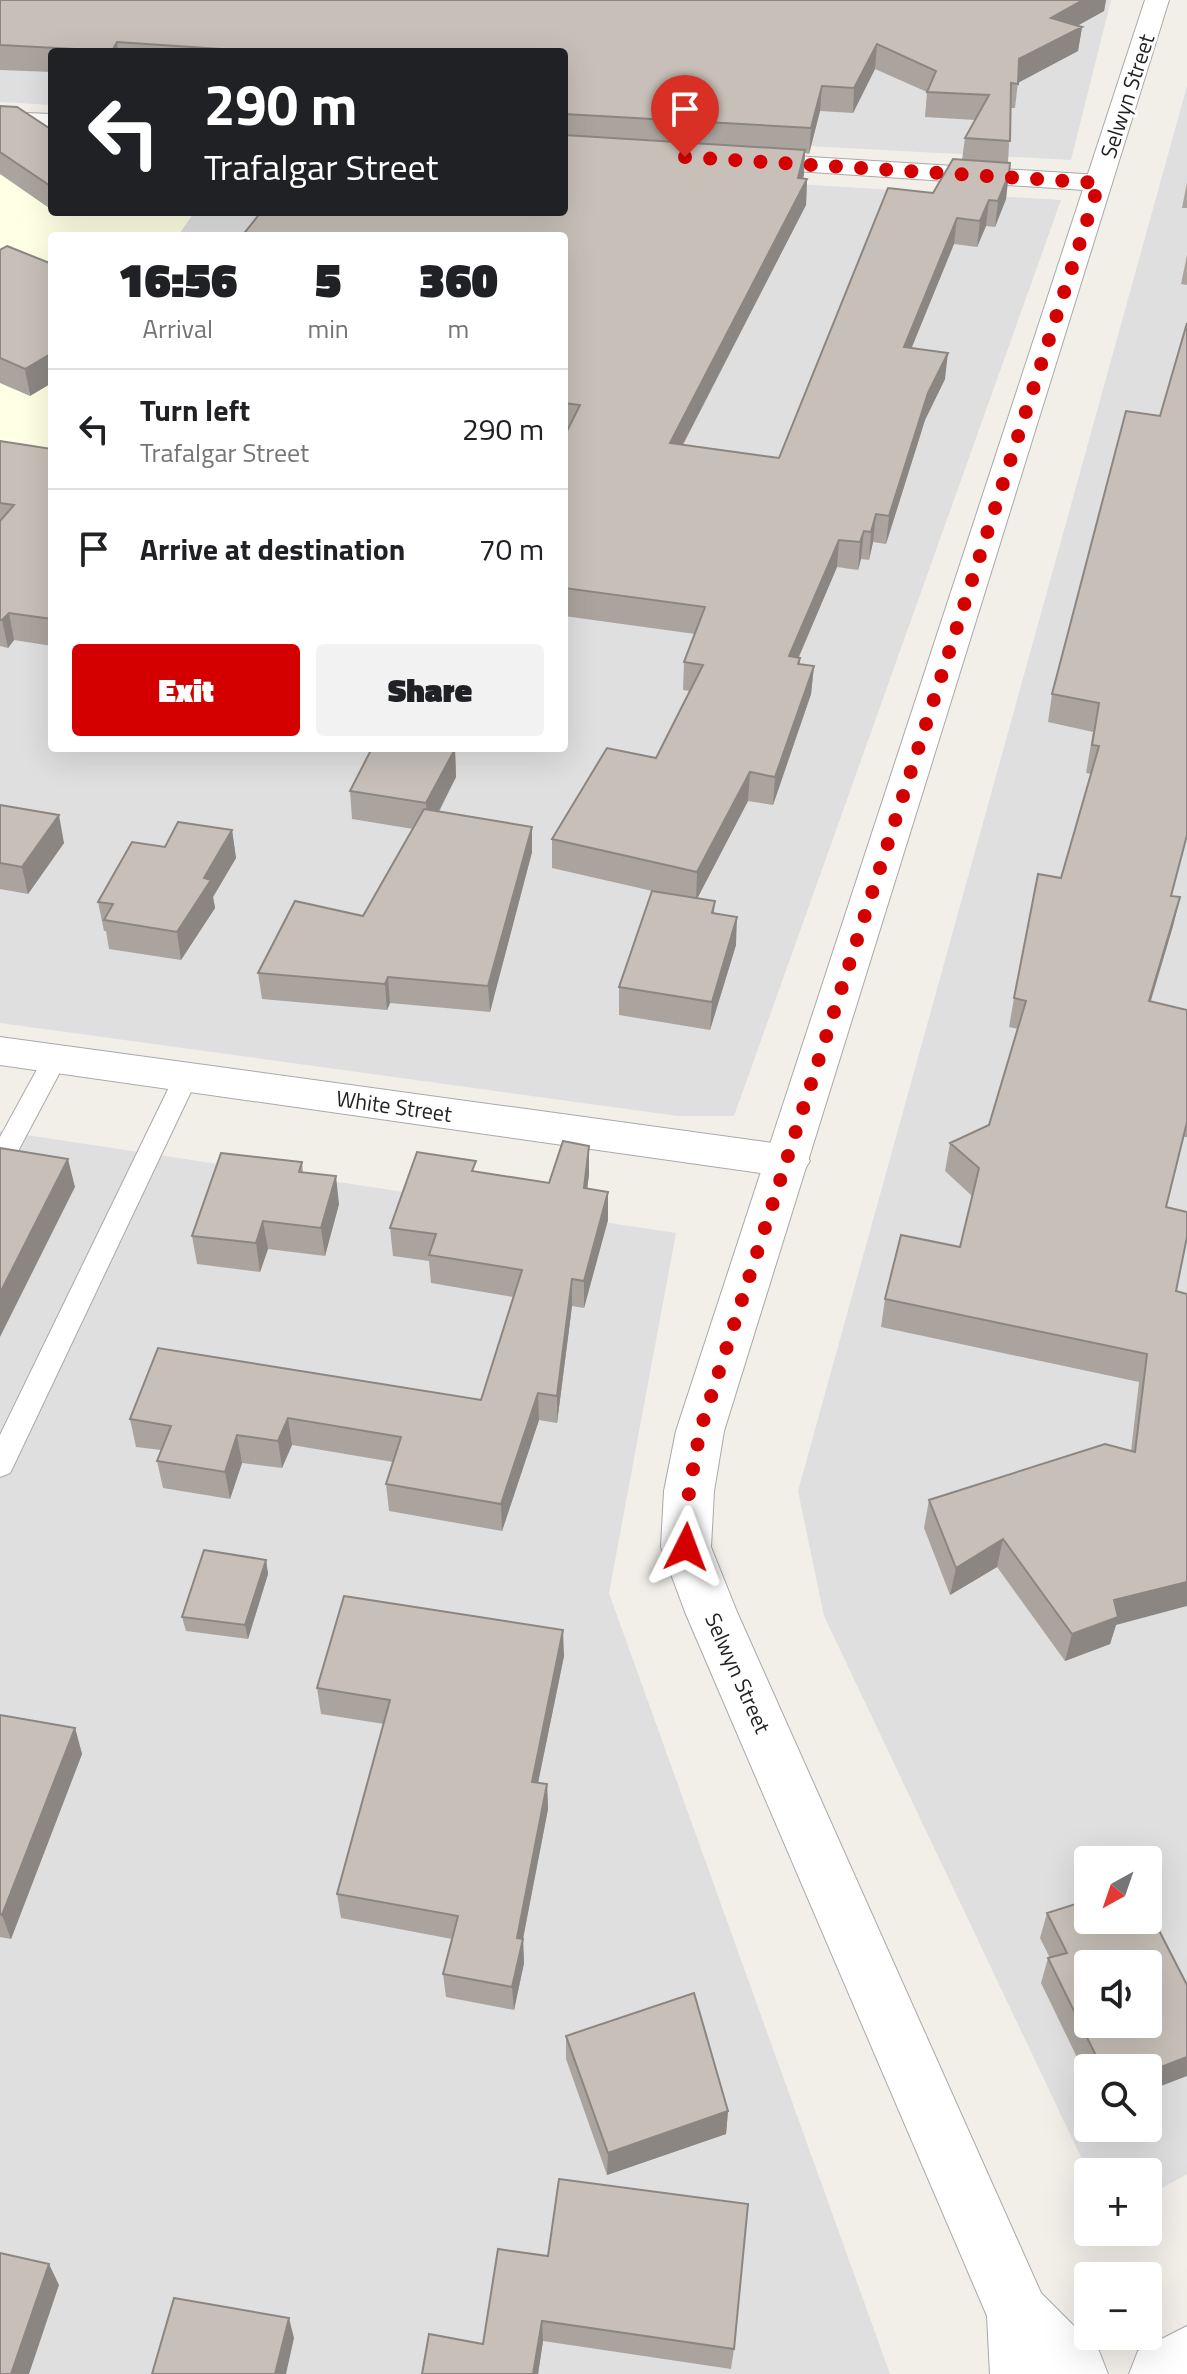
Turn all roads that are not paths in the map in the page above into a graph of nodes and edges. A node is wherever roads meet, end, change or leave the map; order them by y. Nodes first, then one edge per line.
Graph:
1 (1157, 0) edge
2 (0, 120) edge
3 (48, 122) edge
4 (720, 159) edge
5 (1099, 183) junction
6 (0, 1051) edge
7 (55, 1059) junction
8 (186, 1077) junction
9 (0, 1161) edge
10 (788, 1161) junction
11 (0, 1465) edge
12 (1021, 2344) edge
13 (1187, 2358) edge
14 (1076, 2374) edge
15 (1161, 2374) edge

1 - 5 street, Selwyn Street
2 - 3 street
4 - 5 street
5 - 10 street, Selwyn Street
6 - 7 street, White Street
7 - 8 street, White Street
7 - 9 lane
8 - 10 street, White Street
8 - 11 lane
10 - 12 street, Selwyn Street
12 - 14 street, Selwyn Street
13 - 15 street

